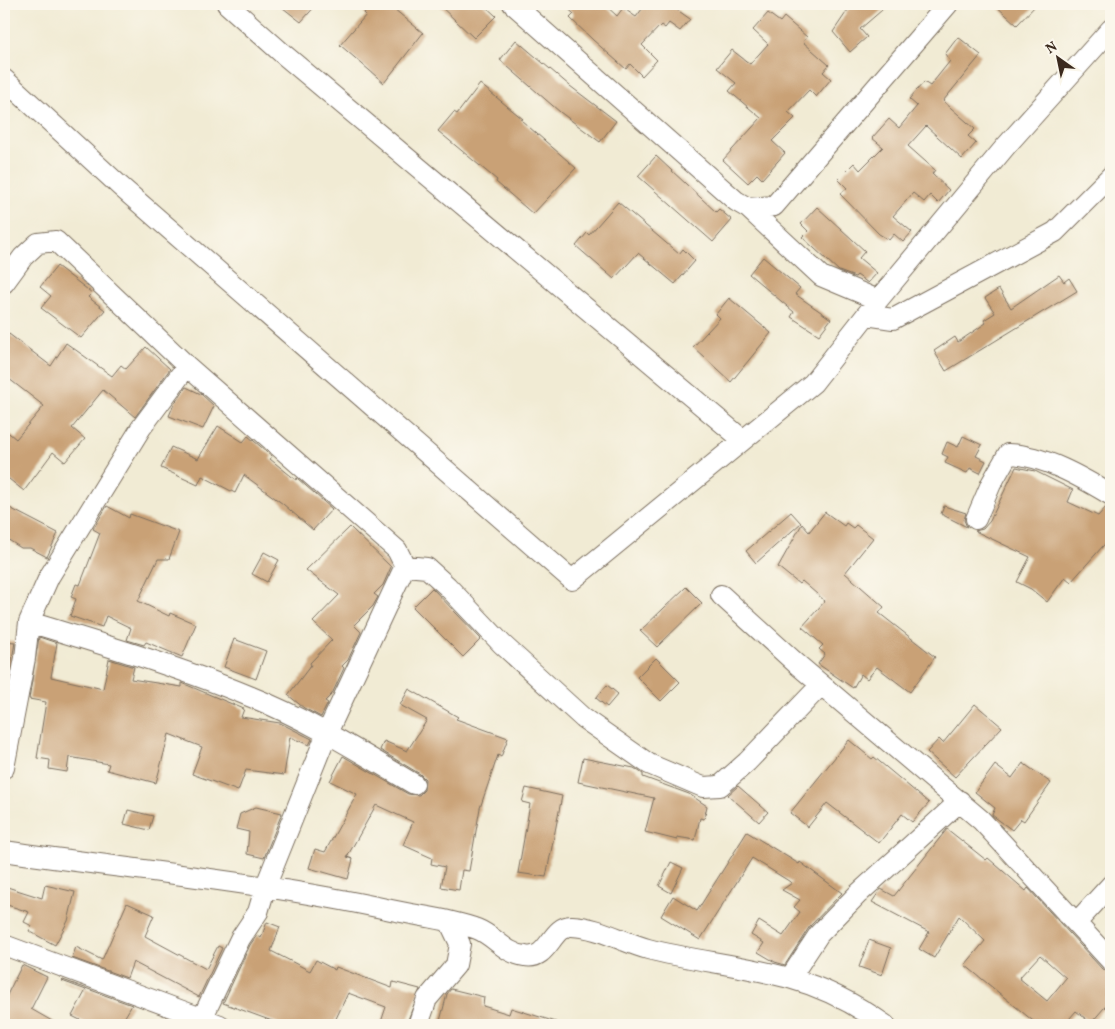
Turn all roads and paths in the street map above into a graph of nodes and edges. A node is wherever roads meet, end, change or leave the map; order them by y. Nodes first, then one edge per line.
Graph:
1 (227, 4) edge
2 (513, 4) edge
3 (948, 4) edge
4 (1111, 29) edge
5 (4, 79) edge
6 (1111, 176) edge
7 (748, 208) junction
8 (4, 283) edge
9 (872, 308) junction
10 (187, 366) junction
11 (743, 440) junction
12 (1111, 495) edge
13 (976, 518) dead end
14 (405, 566) junction
15 (721, 595) dead end
16 (29, 622) junction
17 (821, 685) junction
18 (327, 733) junction
19 (4, 768) edge
20 (414, 784) dead end
21 (960, 801) junction
22 (4, 851) edge
23 (266, 885) junction
24 (1111, 885) edge
25 (450, 923) junction
26 (1076, 923) junction
27 (4, 945) edge
28 (1111, 961) edge
29 (790, 978) junction
30 (207, 1023) edge
31 (418, 1025) edge
32 (885, 1025) edge

1 - 11 street
2 - 7 street
3 - 7 street
4 - 9 street
5 - 11 street
6 - 9 street
7 - 9 street
8 - 10 street
9 - 11 street
10 - 14 street
10 - 16 street
12 - 13 street
14 - 17 street
14 - 18 street
15 - 17 street
16 - 18 street
16 - 19 street
17 - 21 street
18 - 20 street
18 - 23 street
21 - 26 street
21 - 29 street
22 - 23 street
23 - 25 street
23 - 30 street
24 - 26 street
25 - 29 street
25 - 31 street
26 - 28 street
27 - 30 street
29 - 32 street

